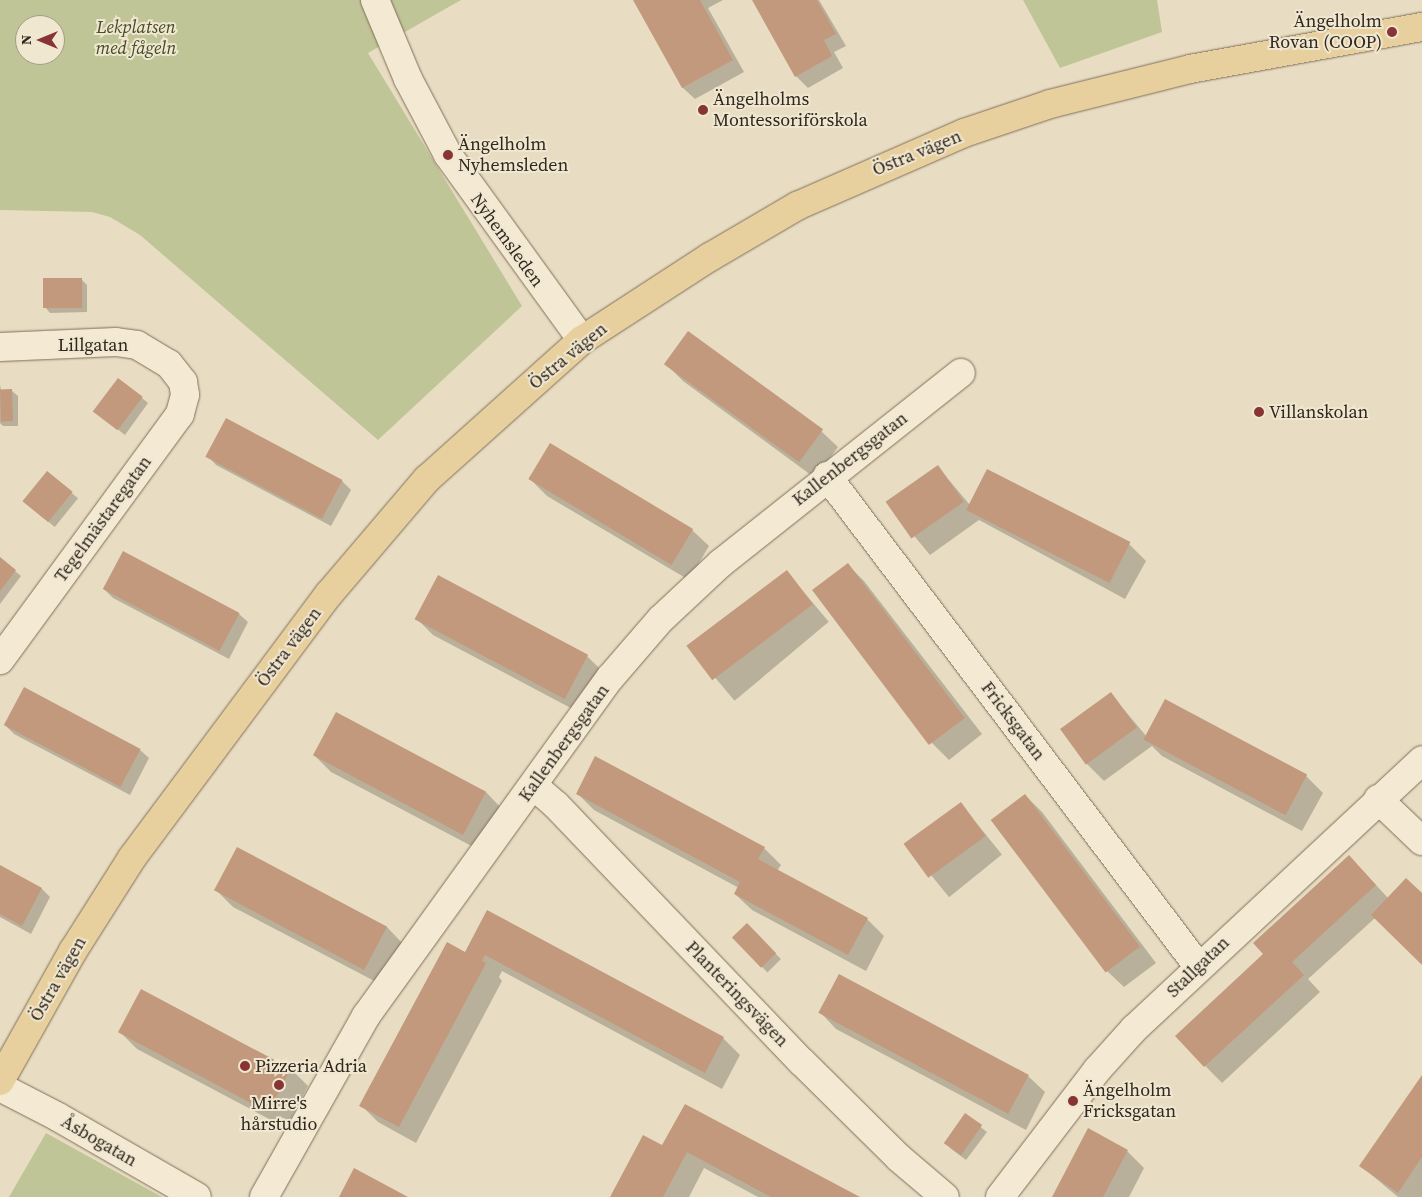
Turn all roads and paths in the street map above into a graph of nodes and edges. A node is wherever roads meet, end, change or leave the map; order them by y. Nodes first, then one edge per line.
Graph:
1 (376, 0) edge
2 (1422, 27) edge
3 (582, 340) junction
4 (0, 347) edge
5 (177, 372) joint
6 (961, 373) dead end
7 (827, 476) junction
8 (0, 660) edge
9 (1422, 760) edge
10 (534, 786) junction
11 (1378, 799) junction
12 (1422, 841) edge
13 (1198, 966) junction
14 (0, 1081) edge
15 (0, 1087) edge
16 (197, 1197) edge
17 (264, 1197) edge
18 (945, 1197) edge
19 (1000, 1197) edge

1 - 3 street, Nyhemsleden
2 - 3 main road, Östra vägen
3 - 14 main road, Östra vägen
4 - 5 street, Lillgatan
5 - 8 street, Tegelmästaregatan
6 - 7 street, Kallenbergsgatan
7 - 10 street, Kallenbergsgatan
7 - 13 street, Fricksgatan
9 - 11 street, Stallgatan
10 - 17 street, Kallenbergsgatan
10 - 18 street, Planteringsvägen
11 - 12 street
11 - 13 street, Stallgatan
13 - 19 street, Stallgatan
15 - 16 street, Åsbogatan

